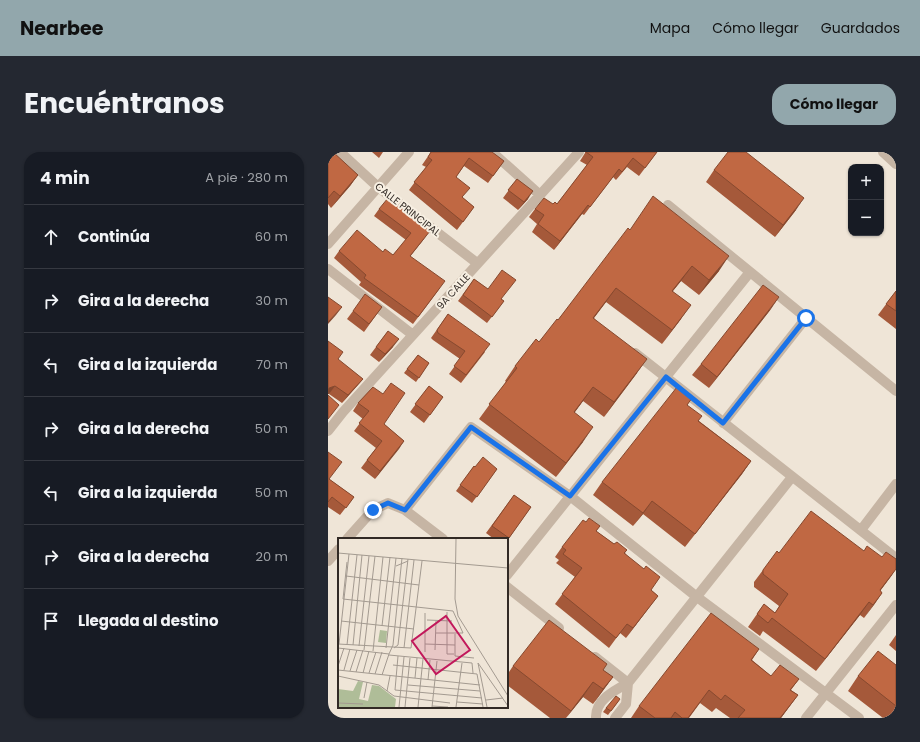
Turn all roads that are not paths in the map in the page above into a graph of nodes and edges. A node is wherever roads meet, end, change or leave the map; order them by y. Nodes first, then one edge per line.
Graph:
1 (340, 152) edge
2 (409, 152) edge
3 (492, 152) edge
4 (579, 152) edge
5 (883, 152) edge
6 (896, 164) edge
7 (378, 187) junction
8 (540, 195) junction
9 (668, 205) dead end
10 (328, 244) edge
11 (477, 264) junction
12 (328, 269) edge
13 (750, 272) junction
14 (806, 318) junction
15 (413, 335) junction
16 (626, 346) edge
17 (666, 377) junction
18 (896, 391) edge
19 (333, 404) edge
20 (343, 412) junction
21 (723, 423) junction
22 (328, 431) edge
23 (792, 477) junction
24 (896, 484) edge
25 (570, 496) junction
26 (405, 510) junction
27 (861, 530) junction
28 (348, 538) edge
29 (442, 538) edge
30 (338, 550) edge
31 (896, 558) edge
32 (328, 561) edge
33 (508, 574) edge
34 (508, 588) edge
35 (697, 597) junction
36 (896, 604) edge
37 (568, 635) edge
38 (586, 649) edge
39 (628, 683) junction
40 (825, 694) junction
41 (596, 718) edge
42 (615, 718) edge
43 (806, 718) edge
44 (859, 718) edge

1 - 7 street, CALLE PRINCIPAL
2 - 7 street
3 - 8 street
4 - 8 street, 9A CALLE
5 - 6 street
7 - 10 street
7 - 11 street, CALLE PRINCIPAL
8 - 11 street, 9A CALLE
9 - 13 street
11 - 15 street, 9A CALLE
12 - 15 street
13 - 14 street
13 - 17 street
14 - 18 street
14 - 21 street
15 - 20 street, 9A CALLE
16 - 17 street
17 - 21 street
17 - 25 street
19 - 20 street
20 - 22 street, 9A CALLE
21 - 23 street
23 - 27 street
23 - 35 street
24 - 27 street
25 - 26 street
25 - 33 street
25 - 35 street
26 - 28 street
26 - 29 street
27 - 31 street
30 - 32 street
34 - 37 street
35 - 39 street
35 - 40 street
36 - 40 street
38 - 39 street
39 - 41 street
39 - 42 street
40 - 43 street
40 - 44 street

